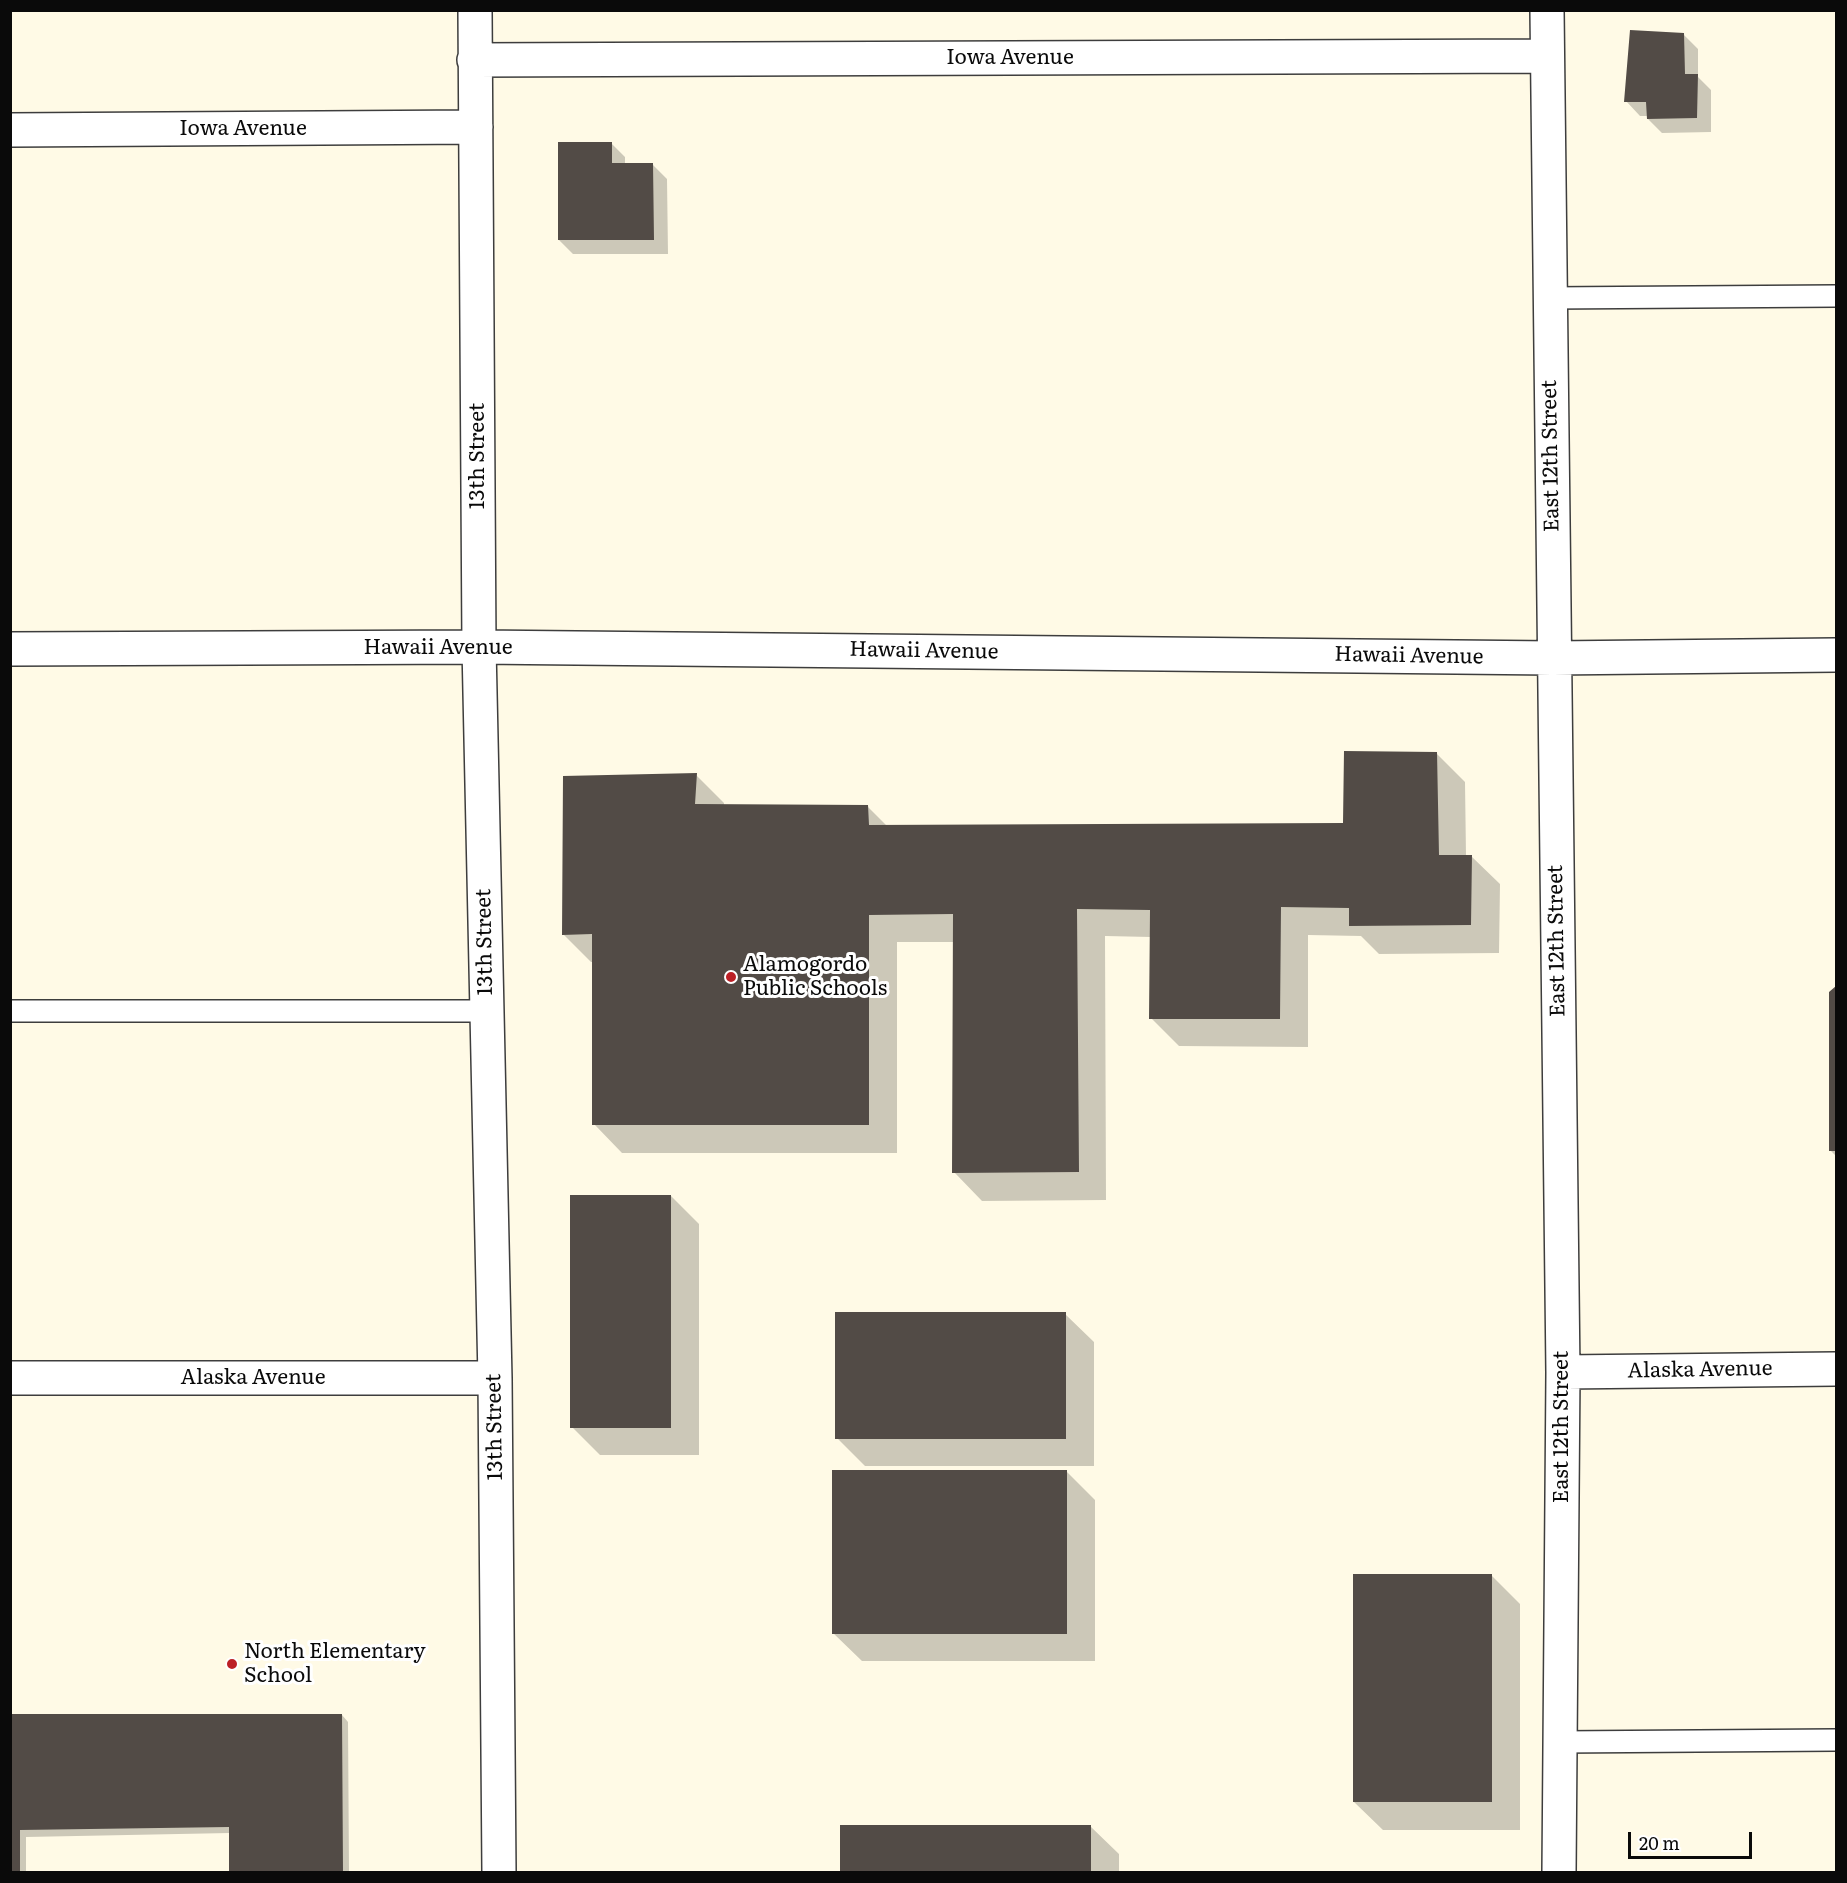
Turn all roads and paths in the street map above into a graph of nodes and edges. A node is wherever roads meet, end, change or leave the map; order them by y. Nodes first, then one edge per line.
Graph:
1 (475, 10) edge
2 (1547, 10) edge
3 (1546, 56) junction
4 (474, 60) junction
5 (476, 127) junction
6 (10, 130) edge
7 (1836, 296) edge
8 (1549, 298) junction
9 (479, 647) junction
10 (10, 649) edge
11 (1836, 655) edge
12 (1553, 658) junction
13 (10, 1011) edge
14 (487, 1011) junction
15 (1836, 1369) edge
16 (1563, 1372) junction
17 (10, 1378) edge
18 (495, 1378) junction
19 (1836, 1740) edge
20 (1560, 1742) junction
21 (499, 1872) edge
22 (1559, 1872) edge

1 - 4 street, 13th Street
2 - 3 street, East 12th Street
3 - 4 street, Iowa Avenue
3 - 8 street, East 12th Street
4 - 5 street, 13th Street
5 - 6 street, Iowa Avenue
5 - 9 street, 13th Street
7 - 8 lane
8 - 12 street, East 12th Street
9 - 10 street, Hawaii Avenue
9 - 12 street, Hawaii Avenue
9 - 14 street, 13th Street
11 - 12 street, Hawaii Avenue
12 - 16 street, East 12th Street
13 - 14 lane
14 - 18 street, 13th Street
15 - 16 street, Alaska Avenue
16 - 20 street, East 12th Street
17 - 18 street, Alaska Avenue
18 - 21 street, 13th Street
19 - 20 lane
20 - 22 street, East 12th Street

